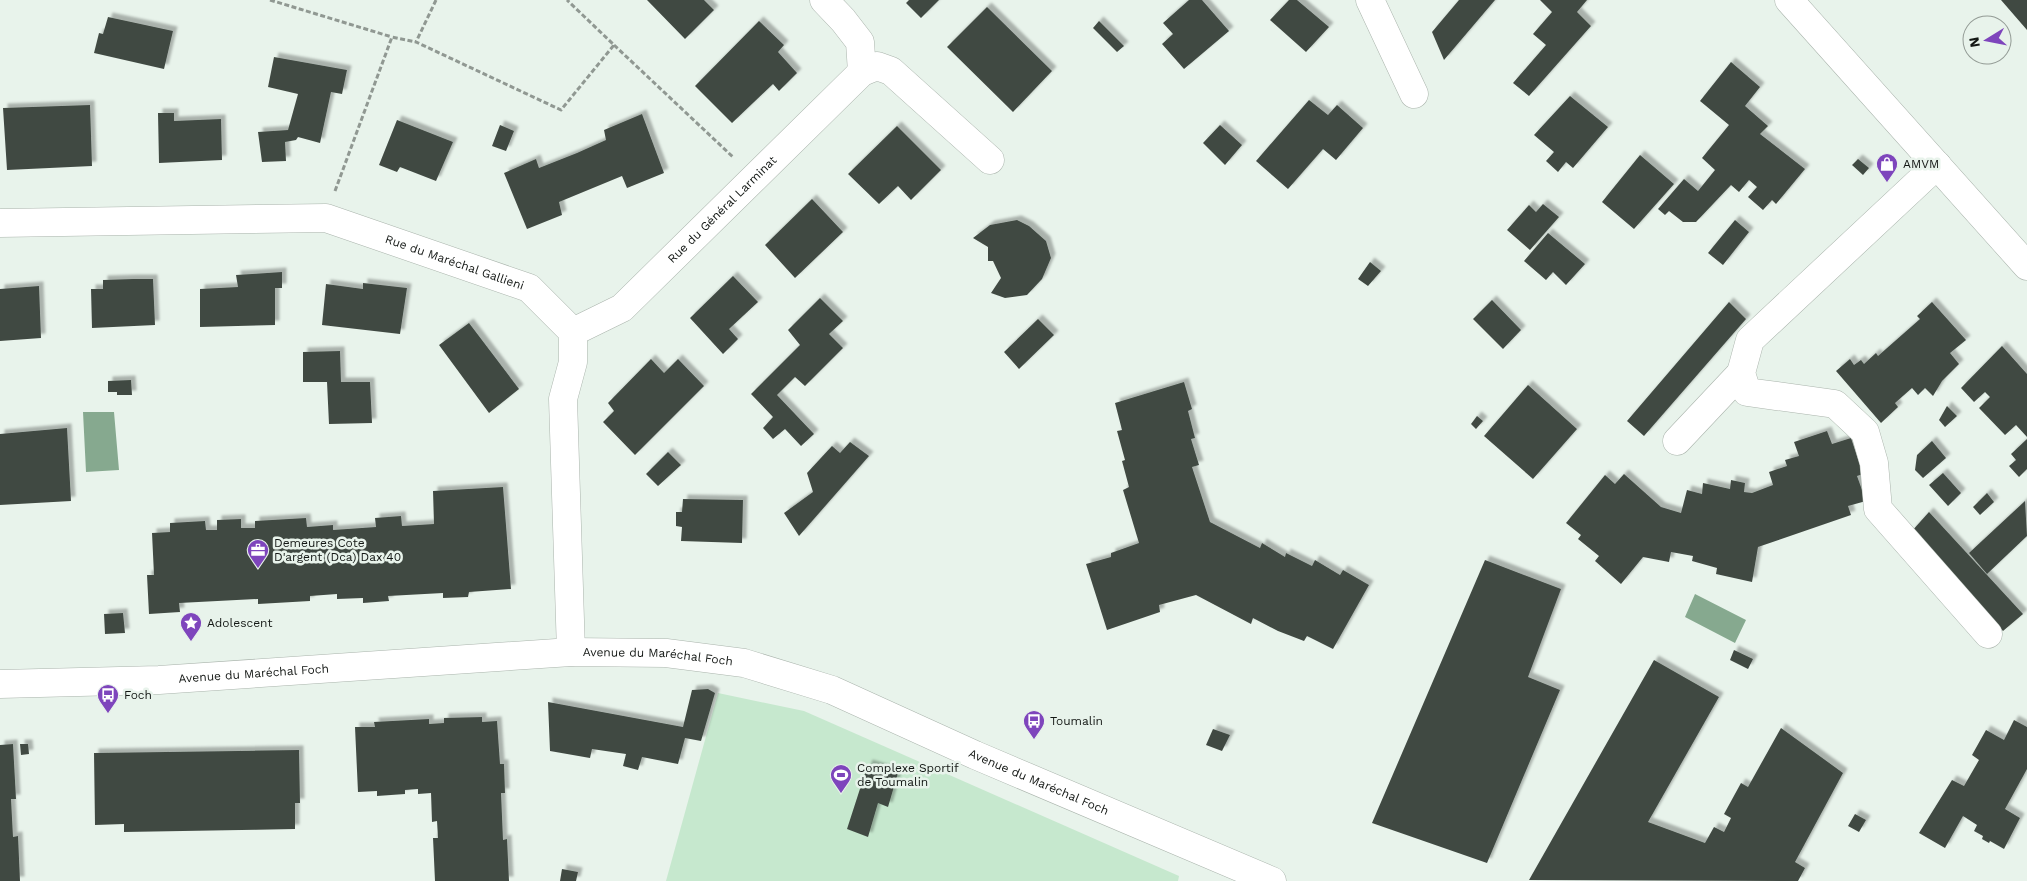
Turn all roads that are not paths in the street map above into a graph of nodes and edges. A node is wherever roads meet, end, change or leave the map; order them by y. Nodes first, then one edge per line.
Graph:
1 (824, 0) edge
2 (1370, 0) edge
3 (1789, 0) edge
4 (862, 72) junction
5 (1414, 94) dead end
6 (990, 160) dead end
7 (1938, 166) junction
8 (0, 223) edge
9 (2027, 266) edge
10 (573, 332) junction
11 (1740, 373) junction
12 (1677, 441) dead end
13 (1988, 634) dead end
14 (572, 652) junction
15 (0, 684) edge
16 (1272, 881) edge

1 - 4 street
2 - 5 street
3 - 7 street
4 - 6 street
4 - 10 street, Rue du Général Larminat
7 - 9 street
7 - 11 street
8 - 10 street, Rue du Maréchal Gallieni
10 - 14 street
11 - 12 street
11 - 13 street
14 - 15 street, Avenue du Maréchal Foch
14 - 16 street, Avenue du Maréchal Foch

